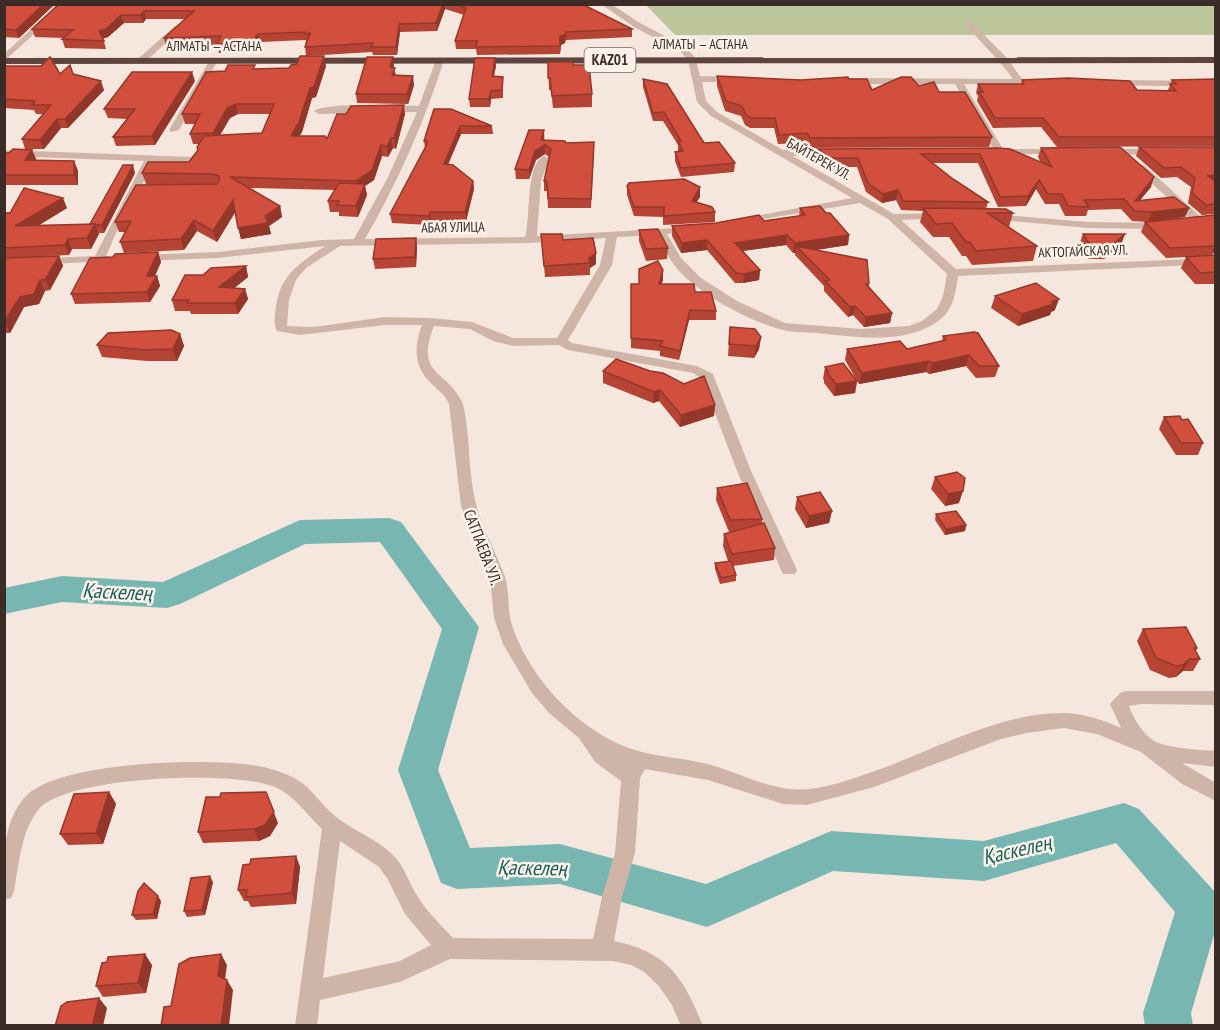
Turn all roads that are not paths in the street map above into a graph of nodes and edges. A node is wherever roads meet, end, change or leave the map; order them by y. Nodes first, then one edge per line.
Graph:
1 (64, 4) edge
2 (605, 4) edge
3 (968, 21) dead end
4 (178, 28) edge
5 (692, 59) junction
6 (4, 60) edge
7 (214, 60) junction
8 (440, 60) junction
9 (1004, 60) junction
10 (1215, 60) edge
11 (141, 61) junction
12 (696, 79) junction
13 (742, 79) edge
14 (842, 81) edge
15 (958, 82) junction
16 (1020, 82) junction
17 (1053, 82) edge
18 (1098, 83) edge
19 (1215, 84) edge
20 (423, 109) junction
21 (319, 111) dead end
22 (174, 130) dead end
23 (846, 152) edge
24 (1067, 152) edge
25 (1099, 152) edge
26 (1121, 152) junction
27 (1168, 152) edge
28 (4, 153) edge
29 (780, 153) junction
30 (149, 159) junction
31 (544, 159) dead end
32 (194, 160) edge
33 (152, 189) edge
34 (133, 190) junction
35 (864, 199) junction
36 (955, 216) edge
37 (892, 217) junction
38 (977, 217) edge
39 (735, 223) edge
40 (704, 228) edge
41 (661, 232) junction
42 (612, 235) junction
43 (530, 240) junction
44 (337, 243) junction
45 (357, 243) junction
46 (312, 244) junction
47 (99, 259) junction
48 (1215, 261) edge
49 (4, 263) edge
50 (298, 267) junction
51 (952, 273) junction
52 (429, 323) junction
53 (561, 341) junction
54 (789, 570) dead end
55 (1215, 698) edge
56 (585, 734) junction
57 (1146, 746) junction
58 (1215, 759) edge
59 (640, 760) junction
60 (631, 778) junction
61 (1215, 793) edge
62 (332, 826) junction
63 (4, 891) edge
64 (602, 949) junction
65 (448, 950) junction
66 (310, 991) junction
67 (688, 1016) edge
68 (306, 1026) edge

1 - 6 street
2 - 5 street
3 - 9 street
4 - 11 street
5 - 8 highway, АЛМАТЫ — АСТАНА / KАZ01
5 - 9 highway, АЛМАТЫ — АСТАНА / KАZ01
5 - 12 street, БАЙТЕРЕК УЛ.
6 - 11 highway, АЛМАТЫ — АСТАНА / KАZ01
7 - 8 highway, АЛМАТЫ — АСТАНА / KАZ01
7 - 11 highway, АЛМАТЫ — АСТАНА / KАZ01
7 - 22 street
8 - 20 street
9 - 10 highway, АЛМАТЫ — АСТАНА / KАZ01
9 - 16 street
12 - 13 street
12 - 29 street, БАЙТЕРЕК УЛ.
14 - 15 street
15 - 16 street
15 - 24 street
16 - 17 street
18 - 19 street
20 - 21 street
20 - 45 street
23 - 29 street
25 - 26 street
26 - 27 street
26 - 38 street
28 - 30 street
29 - 35 street, БАЙТЕРЕК УЛ.
30 - 32 street
30 - 34 street
31 - 43 street
33 - 34 street
34 - 47 street
35 - 37 street, БАЙТЕРЕК УЛ.
35 - 39 street
36 - 37 street
37 - 51 street, БАЙТЕРЕК УЛ.
40 - 41 street, АБАЯ УЛИЦА
41 - 42 street, АБАЯ УЛИЦА
41 - 51 street
42 - 43 street, АБАЯ УЛИЦА
42 - 53 street
43 - 45 street, АБАЯ УЛИЦА
44 - 45 street, АБАЯ УЛИЦА
44 - 46 street, АБАЯ УЛИЦА
44 - 50 street
46 - 47 street, АБАЯ УЛИЦА
46 - 50 street
47 - 49 street, АБАЯ УЛИЦА
48 - 51 street, АКТОГАЙСКАЯ УЛ.
50 - 52 street
52 - 53 street
52 - 56 street, САТПАЕВА УЛ.
53 - 54 street
55 - 57 street
56 - 59 street, САТПАЕВА УЛ.
56 - 60 street
57 - 58 street
57 - 59 street, САТПАЕВА УЛ.
57 - 61 street
59 - 60 street
60 - 64 street
62 - 63 street
62 - 65 street
62 - 66 street
64 - 65 street
64 - 67 street
65 - 66 street
66 - 68 street

